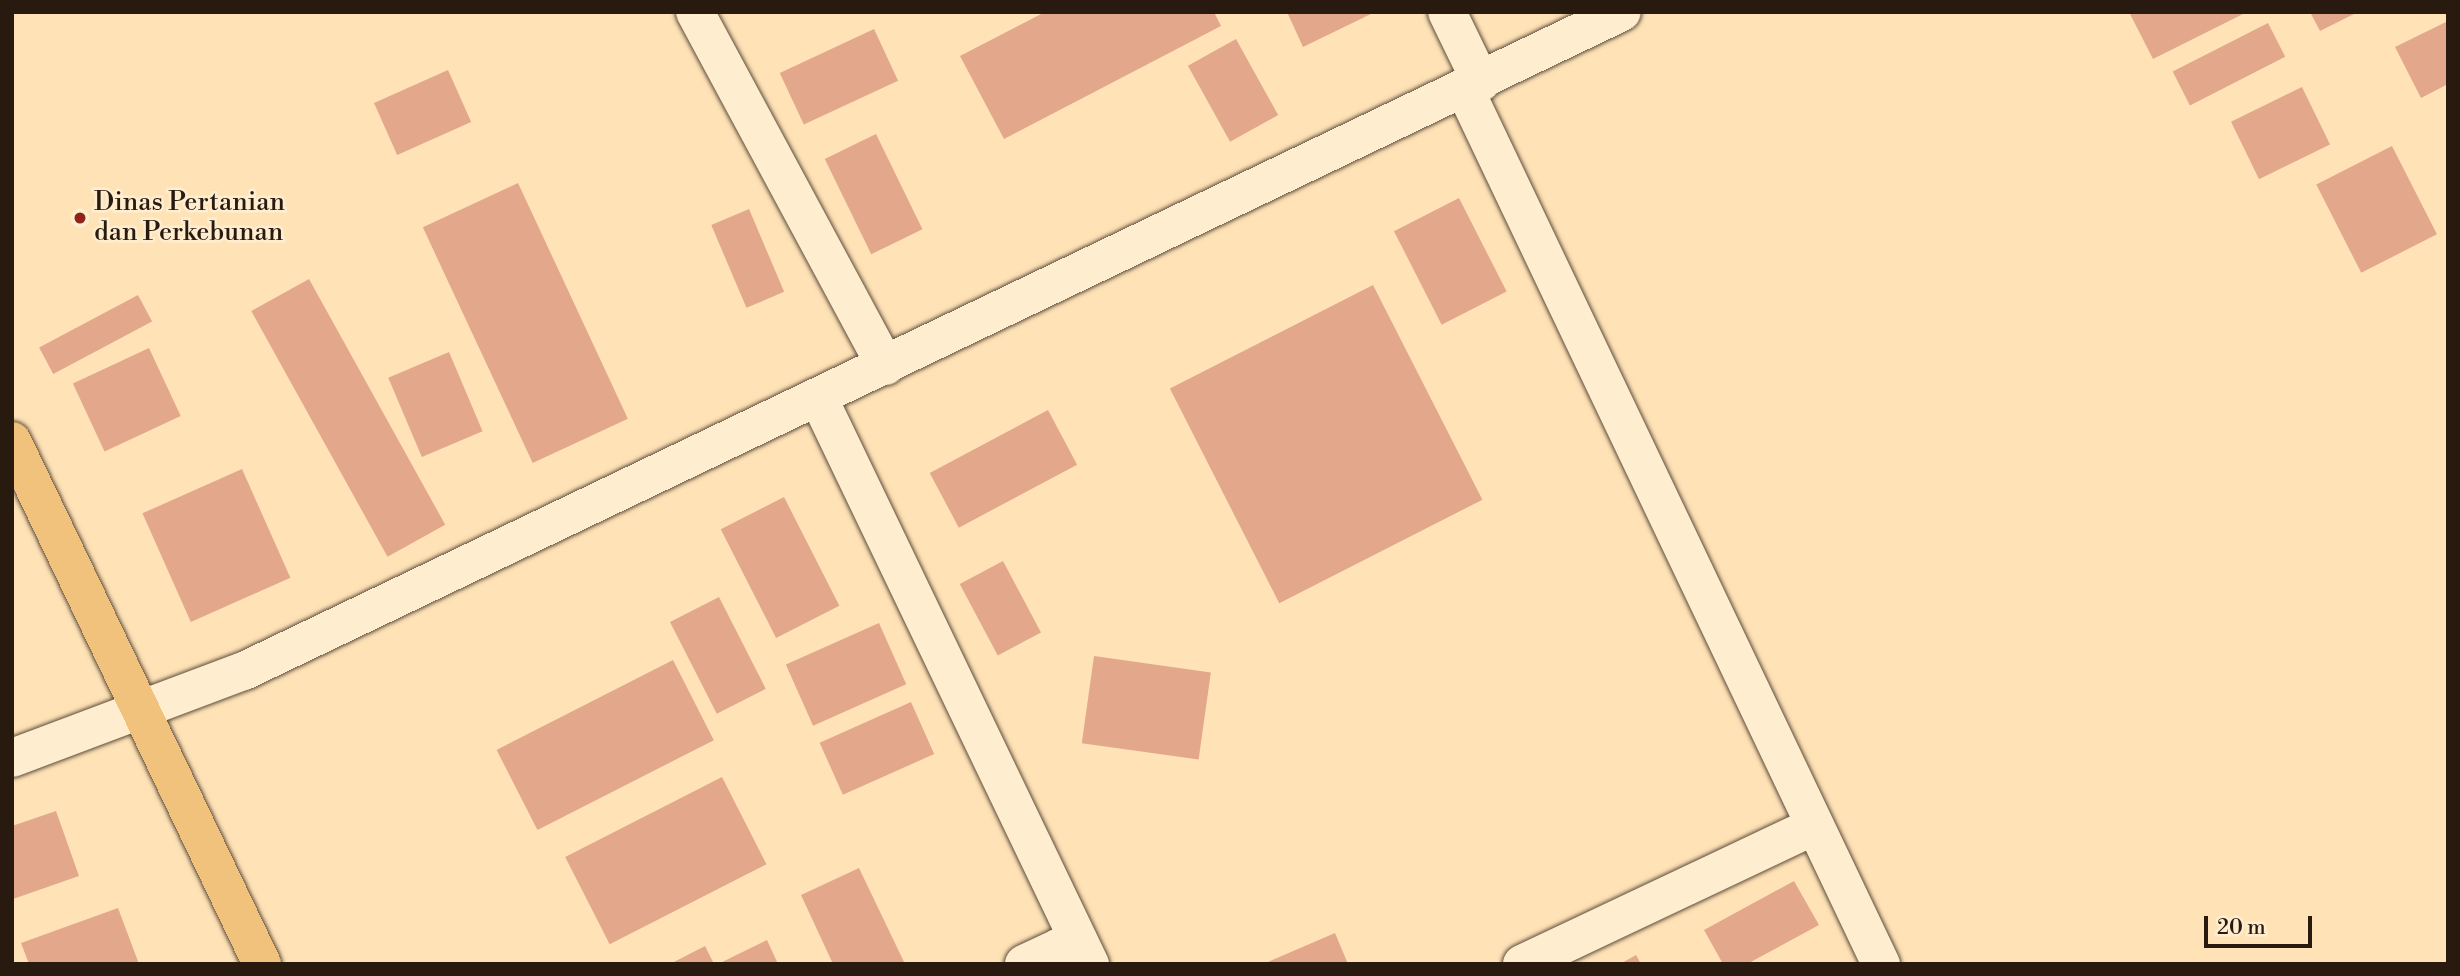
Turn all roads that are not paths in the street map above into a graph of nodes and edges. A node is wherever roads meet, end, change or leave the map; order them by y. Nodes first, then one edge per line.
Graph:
1 (695, 12) edge
2 (1447, 12) edge
3 (1622, 12) edge
4 (1473, 86) junction
5 (886, 366) junction
6 (819, 399) junction
7 (12, 441) edge
8 (142, 712) junction
9 (12, 758) edge
10 (1812, 827) junction
11 (1084, 951) edge
12 (262, 964) edge
13 (1024, 964) edge
14 (1522, 964) edge
15 (1881, 964) edge

1 - 5 street
2 - 4 street
3 - 4 street
4 - 5 street
4 - 10 street
5 - 6 street
6 - 8 street
6 - 11 street
7 - 8 highway
8 - 9 street
8 - 12 highway
10 - 14 street
10 - 15 street
11 - 13 street

